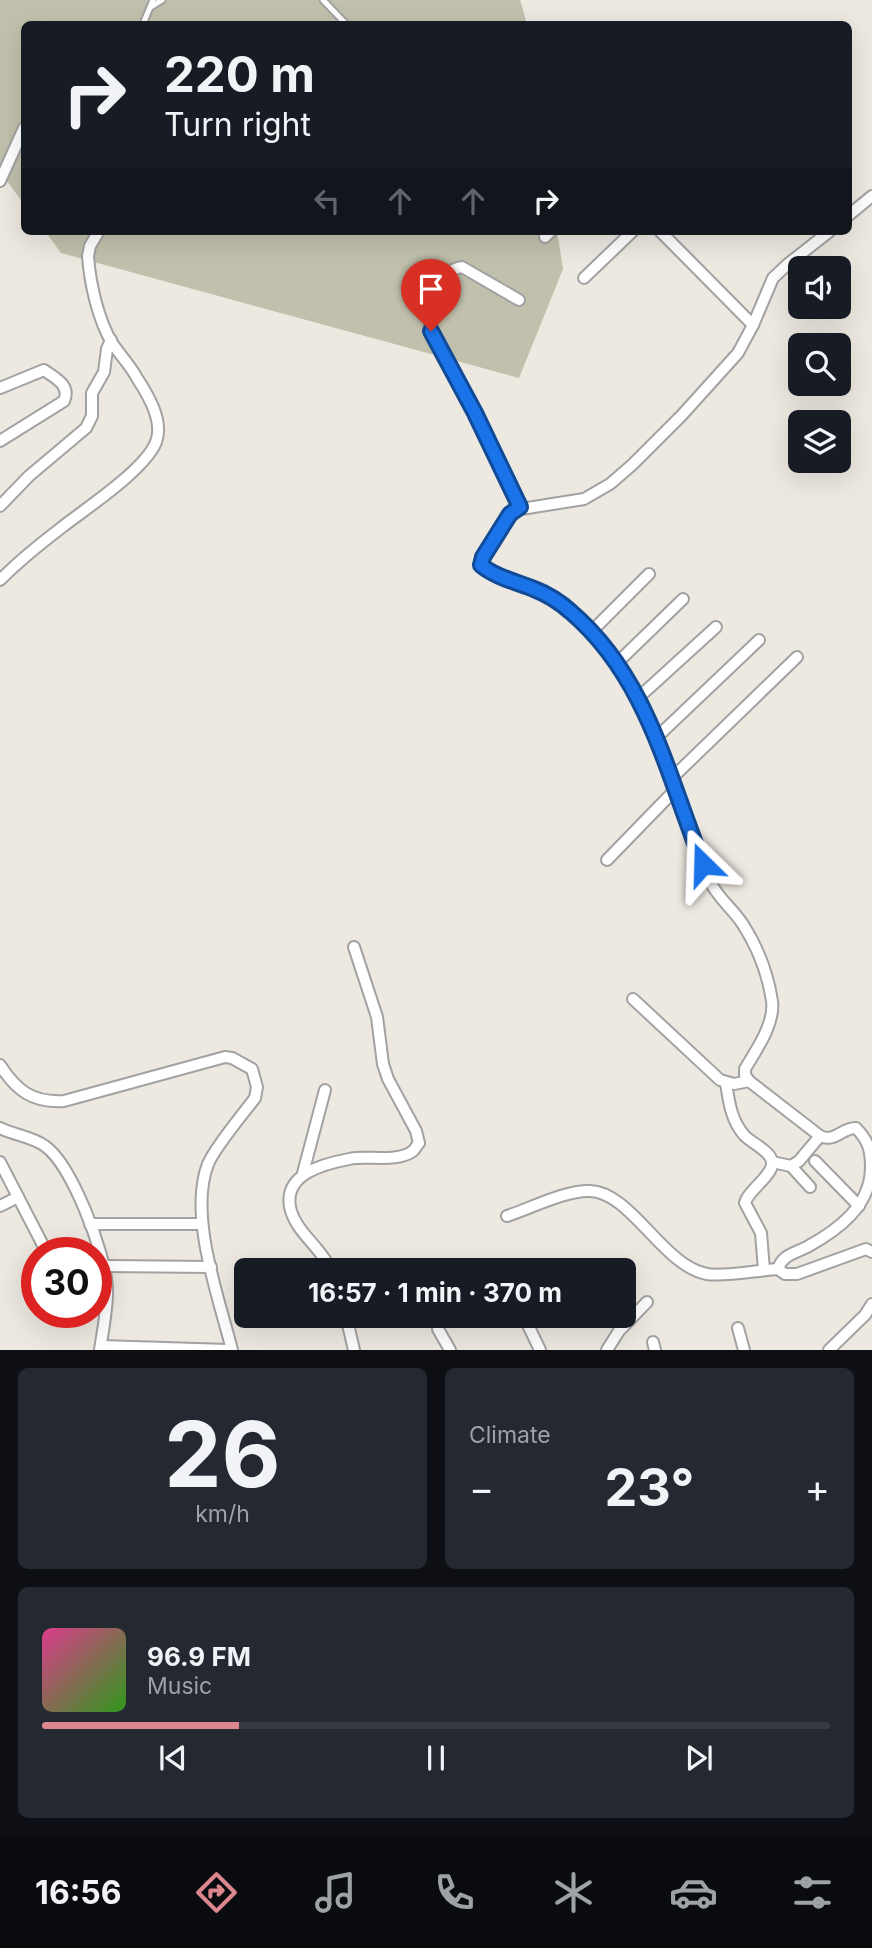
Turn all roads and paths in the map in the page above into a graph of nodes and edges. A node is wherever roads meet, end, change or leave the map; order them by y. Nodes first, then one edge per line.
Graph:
1 (162, 0) edge
2 (323, 0) edge
3 (152, 3) edge
4 (144, 21) edge
5 (343, 21) edge
6 (21, 135) edge
7 (0, 181) edge
8 (872, 196) edge
9 (852, 213) edge
10 (97, 235) edge
11 (629, 235) edge
12 (664, 235) edge
13 (825, 235) edge
14 (584, 278) dead end
15 (519, 300) dead end
16 (753, 325) junction
17 (111, 340) junction
18 (0, 388) edge
19 (0, 441) edge
20 (0, 506) edge
21 (520, 507) junction
22 (649, 574) dead end
23 (0, 580) edge
24 (682, 599) dead end
25 (716, 628) dead end
26 (591, 632) junction
27 (759, 640) dead end
28 (797, 657) dead end
29 (616, 664) junction
30 (638, 698) junction
31 (657, 737) junction
32 (673, 784) junction
33 (607, 860) dead end
34 (354, 947) dead end
35 (633, 999) dead end
36 (0, 1065) edge
37 (749, 1081) junction
38 (726, 1083) junction
39 (325, 1090) dead end
40 (0, 1130) edge
41 (820, 1136) junction
42 (815, 1161) dead end
43 (0, 1162) edge
44 (772, 1162) junction
45 (791, 1166) junction
46 (303, 1173) junction
47 (810, 1188) dead end
48 (18, 1197) junction
49 (0, 1206) edge
50 (859, 1206) junction
51 (508, 1216) dead end
52 (90, 1224) junction
53 (202, 1224) junction
54 (39, 1237) edge
55 (95, 1237) edge
56 (872, 1252) edge
57 (322, 1258) edge
58 (112, 1266) edge
59 (212, 1267) junction
60 (778, 1269) junction
61 (764, 1270) junction
62 (647, 1302) dead end
63 (872, 1304) edge
64 (102, 1328) edge
65 (349, 1328) edge
66 (530, 1328) edge
67 (738, 1328) dead end
68 (438, 1329) dead end
69 (100, 1348) edge
70 (230, 1349) edge
71 (354, 1349) edge
72 (450, 1349) edge
73 (540, 1349) edge
74 (607, 1349) edge
75 (744, 1349) edge
76 (829, 1349) edge

1 - 3 lane
2 - 5 lane
3 - 4 lane
6 - 7 street
8 - 9 street
10 - 17 street
11 - 14 street
12 - 16 street
13 - 16 street
15 - 21 street
16 - 21 street
17 - 20 street
17 - 23 street
18 - 19 street
21 - 26 street
22 - 26 street
24 - 29 street
25 - 30 street
26 - 29 street
27 - 31 street
28 - 32 street
29 - 30 street
30 - 31 street
31 - 32 street
32 - 33 street
32 - 37 street
34 - 46 street
35 - 38 street
36 - 53 street
37 - 38 street
37 - 41 street
38 - 44 street
39 - 46 street
40 - 52 street
41 - 45 street
41 - 50 street
42 - 50 street
43 - 48 street
44 - 45 street
44 - 61 street
45 - 47 street
46 - 57 street
48 - 49 street
48 - 54 street
50 - 60 street
51 - 61 street
52 - 53 street
52 - 55 street
53 - 59 street
56 - 60 street
58 - 59 street
59 - 70 street
60 - 61 street
62 - 74 street
63 - 76 street
64 - 69 street
65 - 71 street
66 - 73 street
67 - 75 street
68 - 72 street
69 - 70 street

